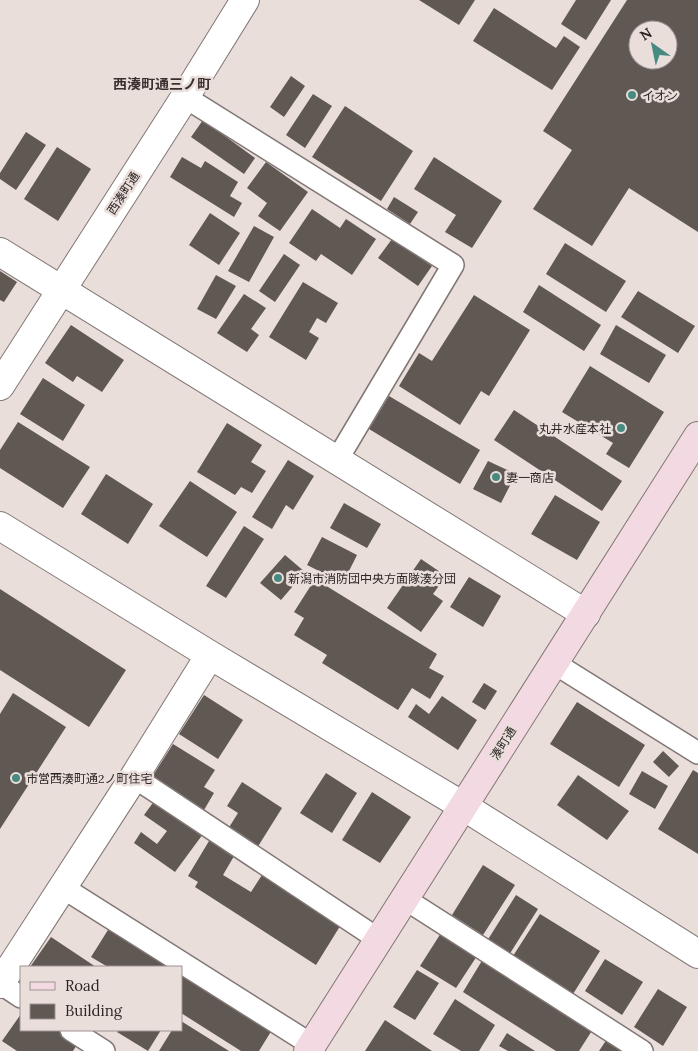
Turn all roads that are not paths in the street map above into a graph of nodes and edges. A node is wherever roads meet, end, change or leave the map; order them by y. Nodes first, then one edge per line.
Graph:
1 (245, 0) edge
2 (185, 97) junction
3 (0, 252) edge
4 (61, 290) junction
5 (0, 386) edge
6 (698, 436) edge
7 (337, 460) junction
8 (0, 526) edge
9 (586, 614) junction
10 (210, 655) junction
11 (554, 663) junction
12 (698, 752) edge
13 (134, 777) junction
14 (463, 806) junction
15 (62, 887) junction
16 (405, 899) junction
17 (378, 939) junction
18 (698, 954) edge
19 (2, 978) edge
20 (20, 996) edge
21 (73, 1031) edge
22 (310, 1048) edge
23 (104, 1051) edge
24 (642, 1051) edge

1 - 2 street, 西湊町通
2 - 4 street, 西湊町通
2 - 7 lane
3 - 4 street
4 - 5 street, 西湊町通
4 - 7 street
6 - 9 main road, 湊町通
7 - 9 street
8 - 10 street
9 - 11 main road, 湊町通
10 - 13 street
10 - 14 street
11 - 12 lane
11 - 14 main road, 湊町通
13 - 15 street
13 - 17 lane
14 - 16 main road, 湊町通
14 - 18 street
15 - 19 street
15 - 22 lane
16 - 17 main road, 湊町通
16 - 24 lane
17 - 22 main road, 湊町通
19 - 20 lane
21 - 23 lane

